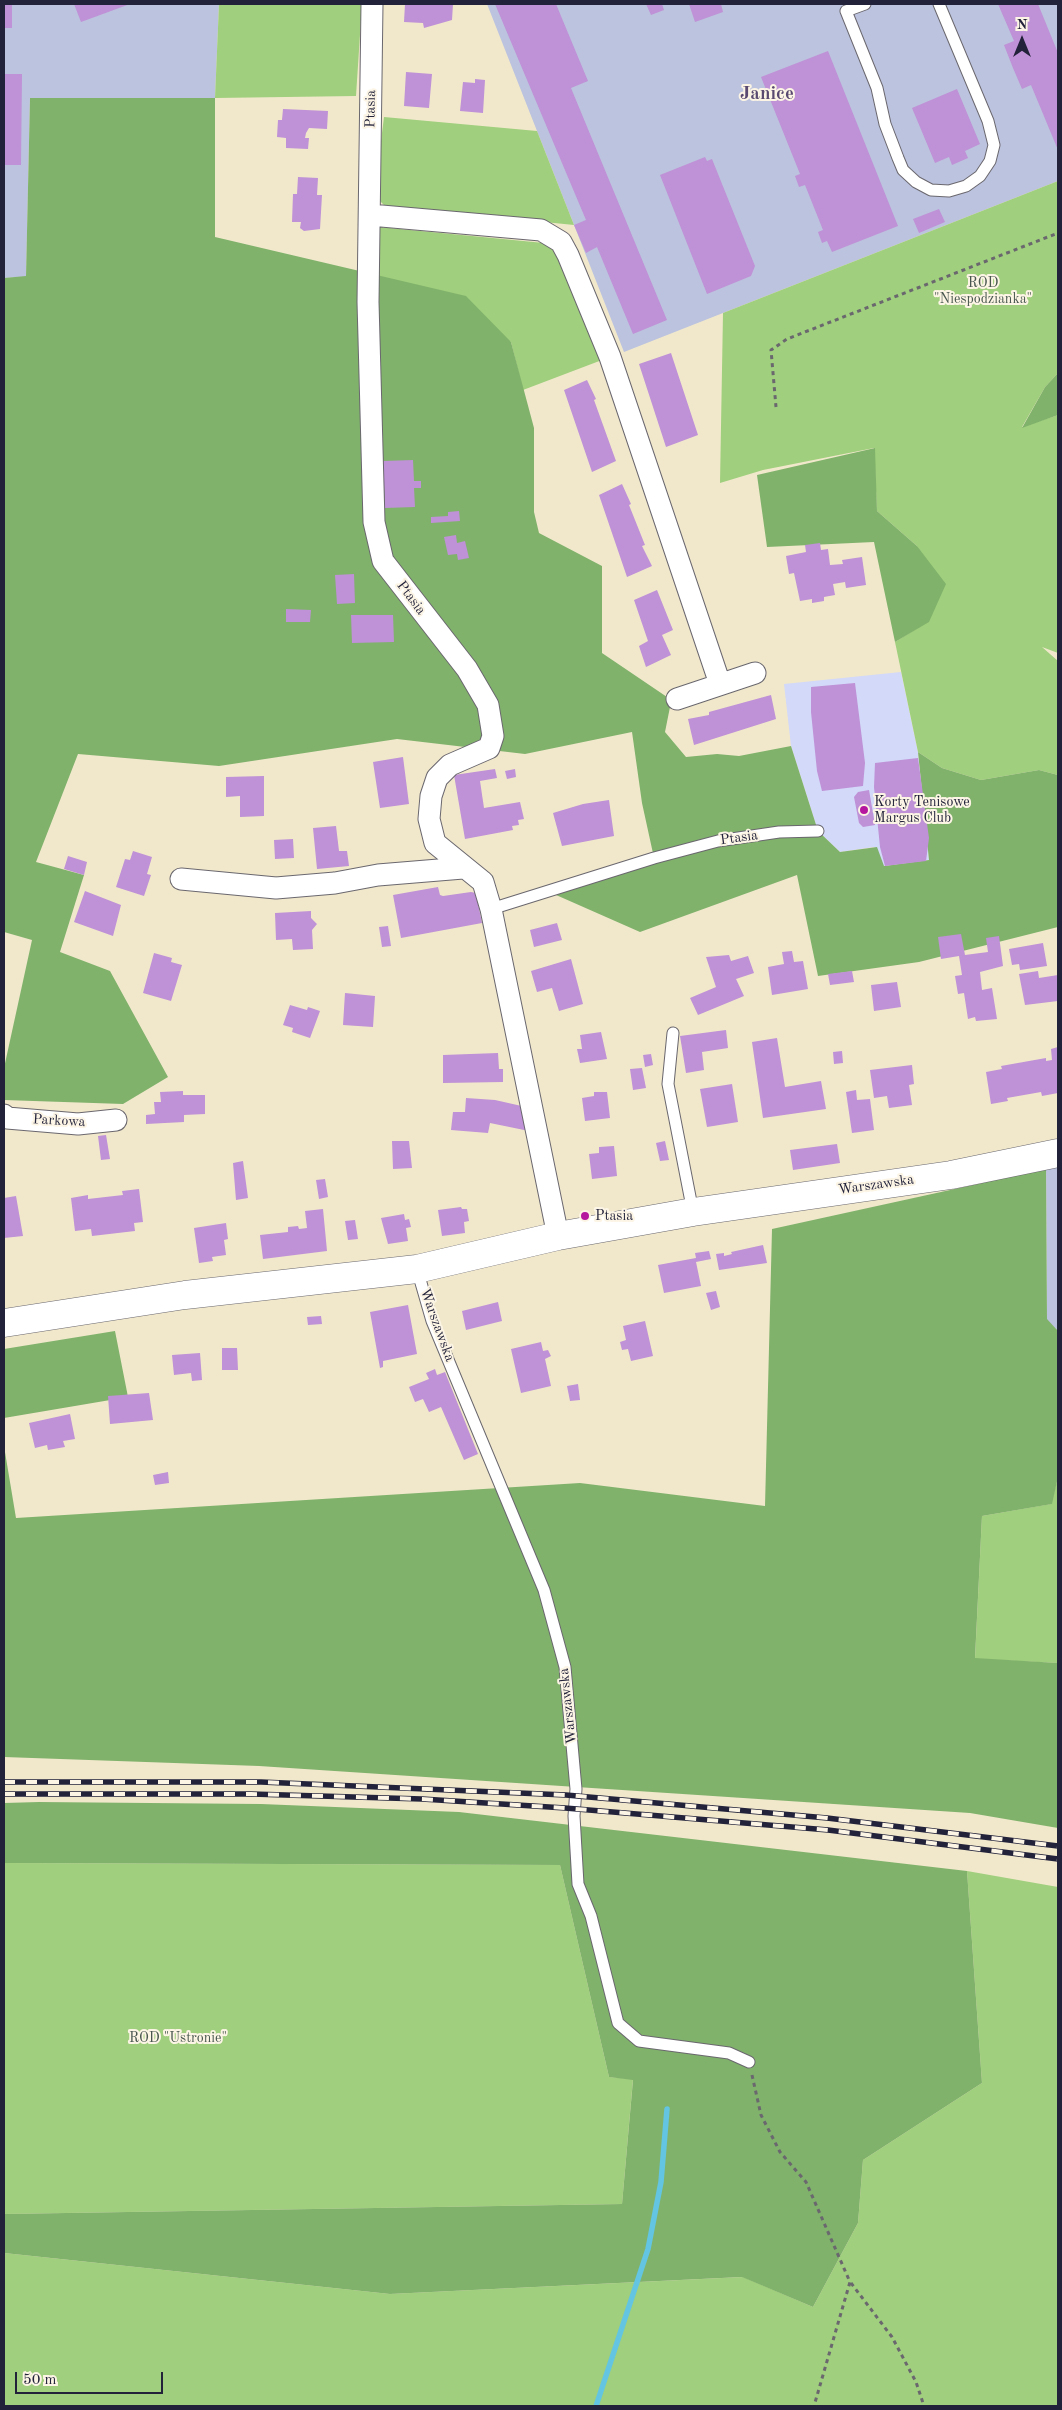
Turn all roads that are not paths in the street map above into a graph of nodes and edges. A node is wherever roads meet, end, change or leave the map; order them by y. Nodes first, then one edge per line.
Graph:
1 (372, 4) edge
2 (865, 4) edge
3 (939, 4) edge
4 (370, 215) junction
5 (755, 673) dead end
6 (720, 684) junction
7 (677, 699) dead end
8 (818, 831) dead end
9 (463, 868) junction
10 (181, 879) dead end
11 (491, 909) junction
12 (673, 1033) dead end
13 (4, 1115) edge
14 (116, 1120) dead end
15 (1058, 1153) edge
16 (693, 1212) junction
17 (558, 1236) junction
18 (417, 1269) junction
19 (4, 1323) edge
20 (749, 2062) road end

1 - 4 street, Ptasia
2 - 3 lane
4 - 6 street
4 - 9 street, Ptasia
5 - 6 street
6 - 7 street
8 - 11 lane, Ptasia
9 - 10 street
9 - 11 street, Ptasia
11 - 17 street, Ptasia
12 - 16 lane
13 - 14 street, Parkowa
15 - 16 street, Warszawska
16 - 17 street, Warszawska
17 - 18 street, Warszawska
18 - 19 street, Warszawska
18 - 20 lane, Warszawska

